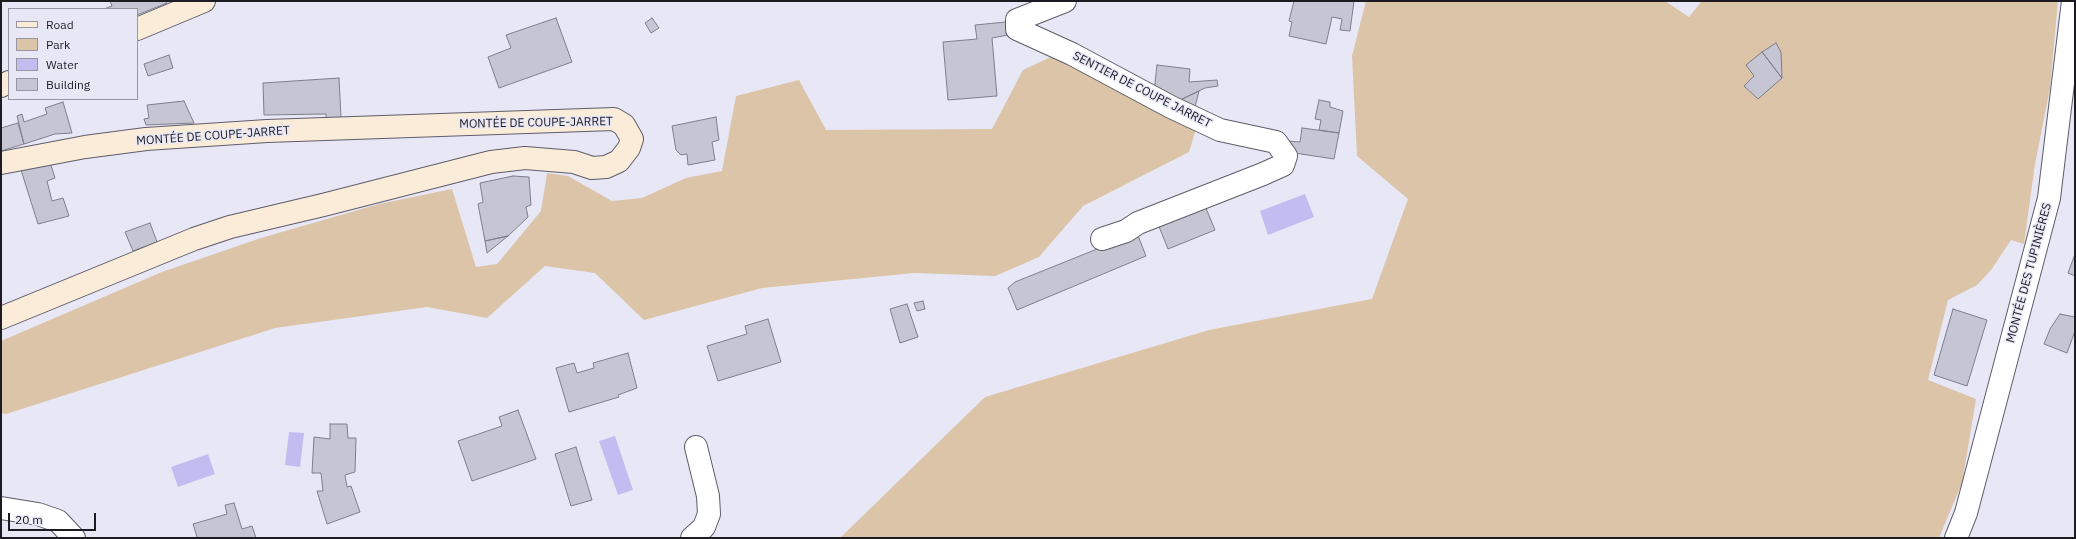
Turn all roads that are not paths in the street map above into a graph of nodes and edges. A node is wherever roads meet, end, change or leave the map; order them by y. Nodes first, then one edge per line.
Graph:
1 (204, 1) edge
2 (1065, 1) edge
3 (2073, 1) edge
4 (138, 29) edge
5 (1, 163) edge
6 (1102, 239) dead end
7 (1, 318) edge
8 (696, 447) dead end
9 (1, 508) edge
10 (74, 538) edge
11 (692, 538) edge
12 (1956, 538) edge

1 - 4 main road
2 - 6 street, SENTIER DE COUPE JARRET
3 - 12 street, MONTÉE DES TUPINIÈRES
5 - 7 main road, MONTÉE DE COUPE-JARRET
8 - 11 street
9 - 10 street

